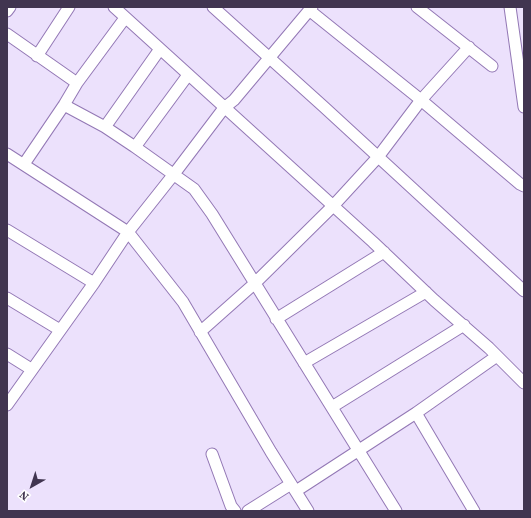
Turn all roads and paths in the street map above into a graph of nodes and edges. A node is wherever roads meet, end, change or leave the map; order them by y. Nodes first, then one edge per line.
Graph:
1 (10, 7) edge
2 (69, 7) edge
3 (213, 7) edge
4 (417, 7) edge
5 (510, 7) edge
6 (311, 8) edge
7 (7, 11) edge
8 (122, 11) edge
9 (7, 34) edge
10 (469, 47) junction
11 (160, 49) junction
12 (37, 56) junction
13 (269, 58) junction
14 (492, 66) dead end
15 (188, 75) junction
16 (77, 83) junction
17 (523, 92) edge
18 (421, 100) junction
19 (64, 105) junction
20 (524, 107) edge
21 (224, 108) junction
22 (105, 127) junction
23 (135, 147) junction
24 (7, 154) edge
25 (378, 157) junction
26 (24, 164) junction
27 (174, 174) junction
28 (524, 186) edge
29 (333, 206) junction
30 (7, 230) edge
31 (128, 232) junction
32 (384, 252) junction
33 (94, 283) junction
34 (254, 284) junction
35 (524, 291) edge
36 (426, 292) junction
37 (7, 298) edge
38 (276, 319) junction
39 (464, 326) junction
40 (60, 330) junction
41 (200, 332) junction
42 (7, 354) edge
43 (497, 356) junction
44 (304, 363) junction
45 (32, 369) junction
46 (524, 383) edge
47 (7, 403) edge
48 (332, 407) junction
49 (416, 413) junction
50 (359, 450) junction
51 (212, 454) dead end
52 (293, 487) junction
53 (234, 511) edge
54 (248, 511) edge
55 (308, 511) edge
56 (396, 511) edge
57 (474, 511) edge

1 - 7 street
2 - 12 street
3 - 13 street
4 - 10 street
5 - 17 street
6 - 13 street
6 - 18 street
8 - 11 street
8 - 16 street
9 - 12 street
10 - 14 street
10 - 18 street
11 - 15 street
11 - 22 street
12 - 16 street
13 - 21 street
13 - 25 street
15 - 21 street
15 - 23 street
16 - 19 street
17 - 20 street
18 - 25 street
18 - 28 street
19 - 22 street
19 - 26 street
21 - 27 street
21 - 29 street
22 - 23 street
23 - 27 street
24 - 26 street
25 - 29 street
25 - 35 street
26 - 31 street
27 - 31 street
27 - 34 street
29 - 32 street
29 - 34 street
30 - 33 street
31 - 33 street
31 - 41 street
32 - 36 street
32 - 38 street
33 - 40 street
34 - 38 street
34 - 41 street
36 - 39 street
36 - 44 street
37 - 40 street
38 - 44 street
39 - 43 street
39 - 48 street
40 - 45 street
41 - 52 street
42 - 45 street
43 - 46 street
43 - 49 street
44 - 48 street
45 - 47 street
48 - 50 street
49 - 50 street
49 - 57 street
50 - 52 street
50 - 56 street
51 - 53 street
52 - 54 street
52 - 55 street

